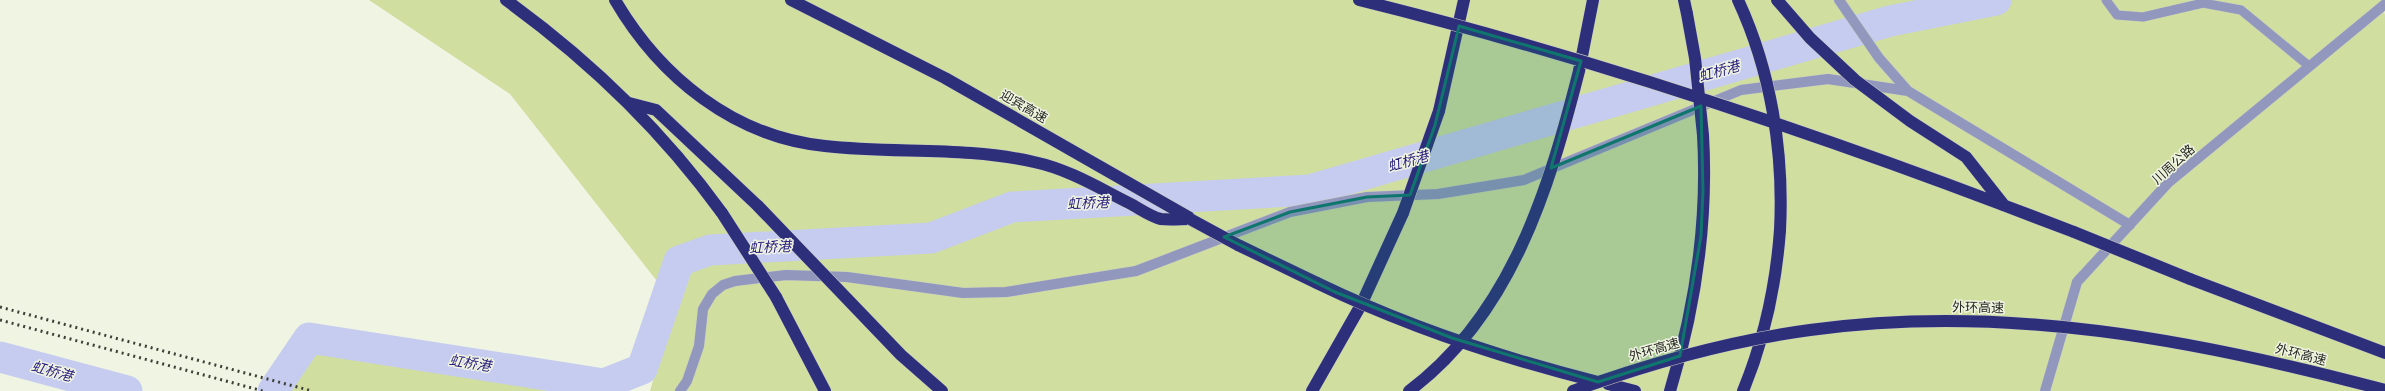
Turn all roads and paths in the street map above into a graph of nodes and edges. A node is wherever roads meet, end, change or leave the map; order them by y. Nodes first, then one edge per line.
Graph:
1 (506, 0) edge
2 (615, 0) edge
3 (791, 0) edge
4 (1359, 0) edge
5 (1464, 0) edge
6 (1593, 0) edge
7 (1684, 0) edge
8 (1738, 0) edge
9 (1777, 0) edge
10 (1839, 0) edge
11 (2106, 0) edge
12 (2385, 4) edge
13 (2309, 66) junction
14 (1908, 91) junction
15 (628, 103) junction
16 (2003, 205) junction
17 (1190, 218) junction
18 (2130, 225) junction
19 (2385, 353) edge
20 (2385, 390) edge
21 (680, 391) edge
22 (825, 391) edge
23 (942, 391) edge
24 (1312, 391) edge
25 (1409, 391) edge
26 (1573, 391) edge
27 (1635, 391) edge
28 (1670, 391) edge
29 (1743, 391) edge
30 (2045, 391) edge

1 - 15 highway
2 - 17 highway
3 - 17 highway, 迎宾高速
4 - 16 highway, bridge
5 - 24 highway, bridge
6 - 25 highway, bridge
7 - 28 highway, bridge
8 - 29 highway, bridge
9 - 16 highway, bridge
10 - 14 street
11 - 13 lane
12 - 13 street, 川周公路
13 - 18 street, 川周公路
14 - 18 street
14 - 21 street
15 - 22 highway, bridge
15 - 23 highway, bridge
16 - 19 highway, bridge
17 - 27 highway, 迎宾高速, bridge
18 - 30 street, 川周公路
20 - 26 highway, 外环高速, bridge

